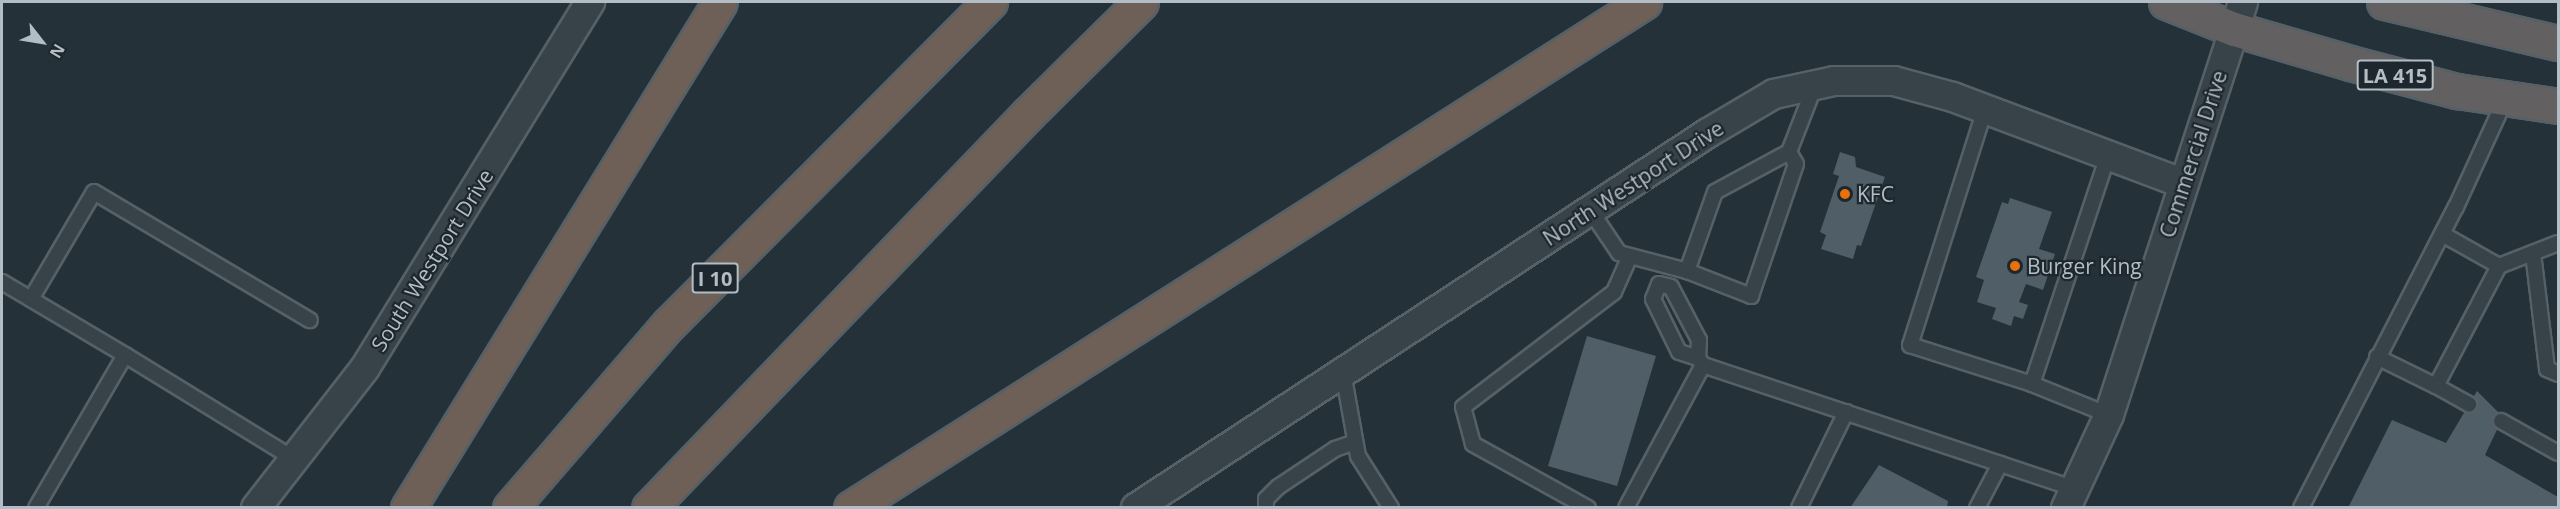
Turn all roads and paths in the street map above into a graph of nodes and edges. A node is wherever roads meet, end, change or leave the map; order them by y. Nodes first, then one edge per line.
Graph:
1 (590, 2) edge
2 (720, 2) edge
3 (990, 2) edge
4 (1141, 2) edge
5 (2166, 2) edge
6 (2384, 2) edge
7 (1633, 5) edge
8 (2238, 15) edge
9 (2559, 42) edge
10 (1815, 85) junction
11 (2506, 98) junction
12 (2559, 106) edge
13 (1985, 109) junction
14 (1789, 152) junction
15 (2108, 155) junction
16 (2182, 183) junction
17 (1590, 210) junction
18 (2442, 234) junction
19 (2559, 243) edge
20 (2533, 253) junction
21 (1629, 256) junction
22 (1651, 262) junction
23 (2499, 266) junction
24 (1687, 271) junction
25 (2, 282) edge
26 (1659, 284) junction
27 (31, 299) junction
28 (310, 320) dead end
29 (125, 354) junction
30 (2377, 357) junction
31 (1700, 361) junction
32 (1343, 372) junction
33 (2559, 374) edge
34 (2032, 384) junction
35 (2436, 386) junction
36 (2469, 404) dead end
37 (1846, 412) junction
38 (2109, 415) junction
39 (2501, 421) dead end
40 (1355, 442) junction
41 (2559, 453) edge
42 (294, 459) junction
43 (2000, 464) junction
44 (2071, 498) edge
45 (36, 507) edge
46 (256, 507) edge
47 (408, 507) edge
48 (510, 507) edge
49 (649, 507) edge
50 (851, 507) edge
51 (1136, 507) edge
52 (1266, 507) edge
53 (1387, 507) edge
54 (1588, 507) edge
55 (1626, 507) edge
56 (1799, 507) edge
57 (1977, 507) edge
58 (2301, 507) edge

1 - 42 street, South Westport Drive
2 - 47 highway
3 - 48 highway, I 10
4 - 49 highway
5 - 8 highway, LA 415
6 - 9 highway
7 - 50 highway
8 - 11 highway, LA 415
8 - 16 street, Commercial Drive
10 - 13 street, North Westport Drive
10 - 14 lane
10 - 17 street, North Westport Drive
11 - 12 highway, LA 415
11 - 18 lane
13 - 15 street, North Westport Drive
13 - 34 lane
14 - 24 lane
14 - 24 lane
15 - 16 street, North Westport Drive
15 - 34 lane
16 - 38 street, Commercial Drive
17 - 21 lane
17 - 32 street, North Westport Drive
18 - 23 lane
18 - 30 lane
19 - 20 lane
20 - 23 lane
20 - 33 lane
21 - 22 lane
21 - 54 lane
22 - 24 lane
22 - 26 lane
23 - 35 lane
25 - 27 lane
26 - 31 lane
26 - 31 lane
27 - 28 lane
27 - 29 lane
29 - 42 lane
29 - 45 lane
30 - 35 lane
30 - 58 lane
31 - 37 lane
31 - 55 lane
32 - 40 lane
32 - 51 street, North Westport Drive
34 - 38 lane
35 - 36 lane
37 - 43 lane
37 - 56 lane
38 - 44 street, Commercial Drive
39 - 41 lane
40 - 52 lane
40 - 53 lane
42 - 46 street, South Westport Drive
43 - 44 lane
43 - 57 lane

